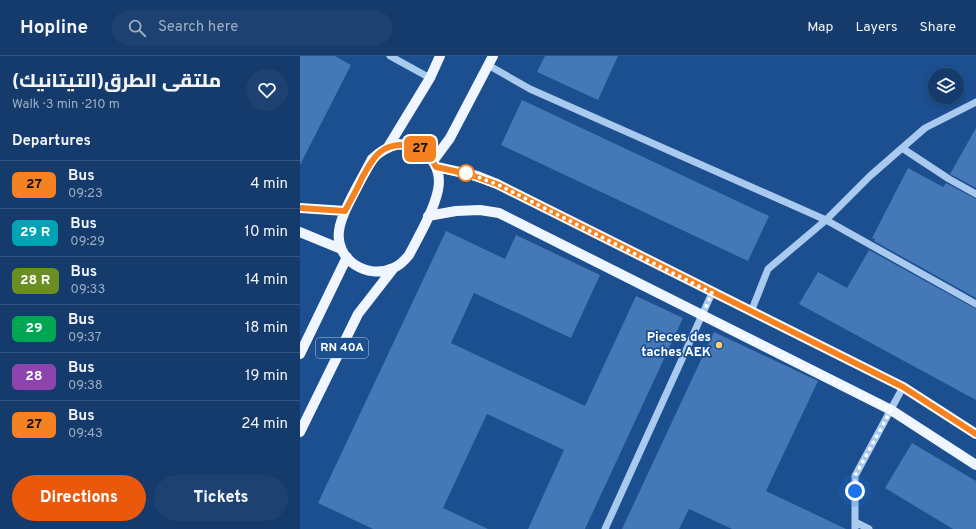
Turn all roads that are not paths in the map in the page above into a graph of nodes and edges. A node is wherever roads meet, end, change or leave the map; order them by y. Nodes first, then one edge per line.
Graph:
1 (390, 56) edge
2 (440, 56) edge
3 (493, 56) edge
4 (488, 65) junction
5 (430, 78) junction
6 (976, 102) edge
7 (388, 147) junction
8 (902, 148) junction
9 (435, 164) junction
10 (976, 194) edge
11 (300, 208) edge
12 (345, 211) junction
13 (428, 216) junction
14 (826, 220) junction
15 (300, 232) edge
16 (344, 253) junction
17 (393, 269) junction
18 (712, 293) junction
19 (976, 304) edge
20 (751, 312) junction
21 (702, 316) junction
22 (300, 354) edge
23 (903, 387) junction
24 (891, 410) junction
25 (300, 432) edge
26 (976, 434) edge
27 (976, 465) edge
28 (855, 525) edge
29 (605, 529) edge
30 (869, 529) edge

1 - 5 street
2 - 5 main road
3 - 4 main road
4 - 9 main road
4 - 14 street
5 - 7 main road
6 - 8 street
7 - 9 main road
7 - 12 main road
8 - 10 street
8 - 14 street
9 - 13 main road
9 - 18 main road
11 - 12 main road
12 - 16 main road
13 - 17 main road
13 - 21 main road
14 - 19 street
14 - 20 street
15 - 16 main road
16 - 17 main road
16 - 22 main road, RN 40A
17 - 25 main road, RN 40A
18 - 20 main road
18 - 21 street
20 - 23 main road
21 - 24 main road
21 - 29 street
23 - 24 street
23 - 26 main road
24 - 27 main road
24 - 28 street
28 - 30 street

